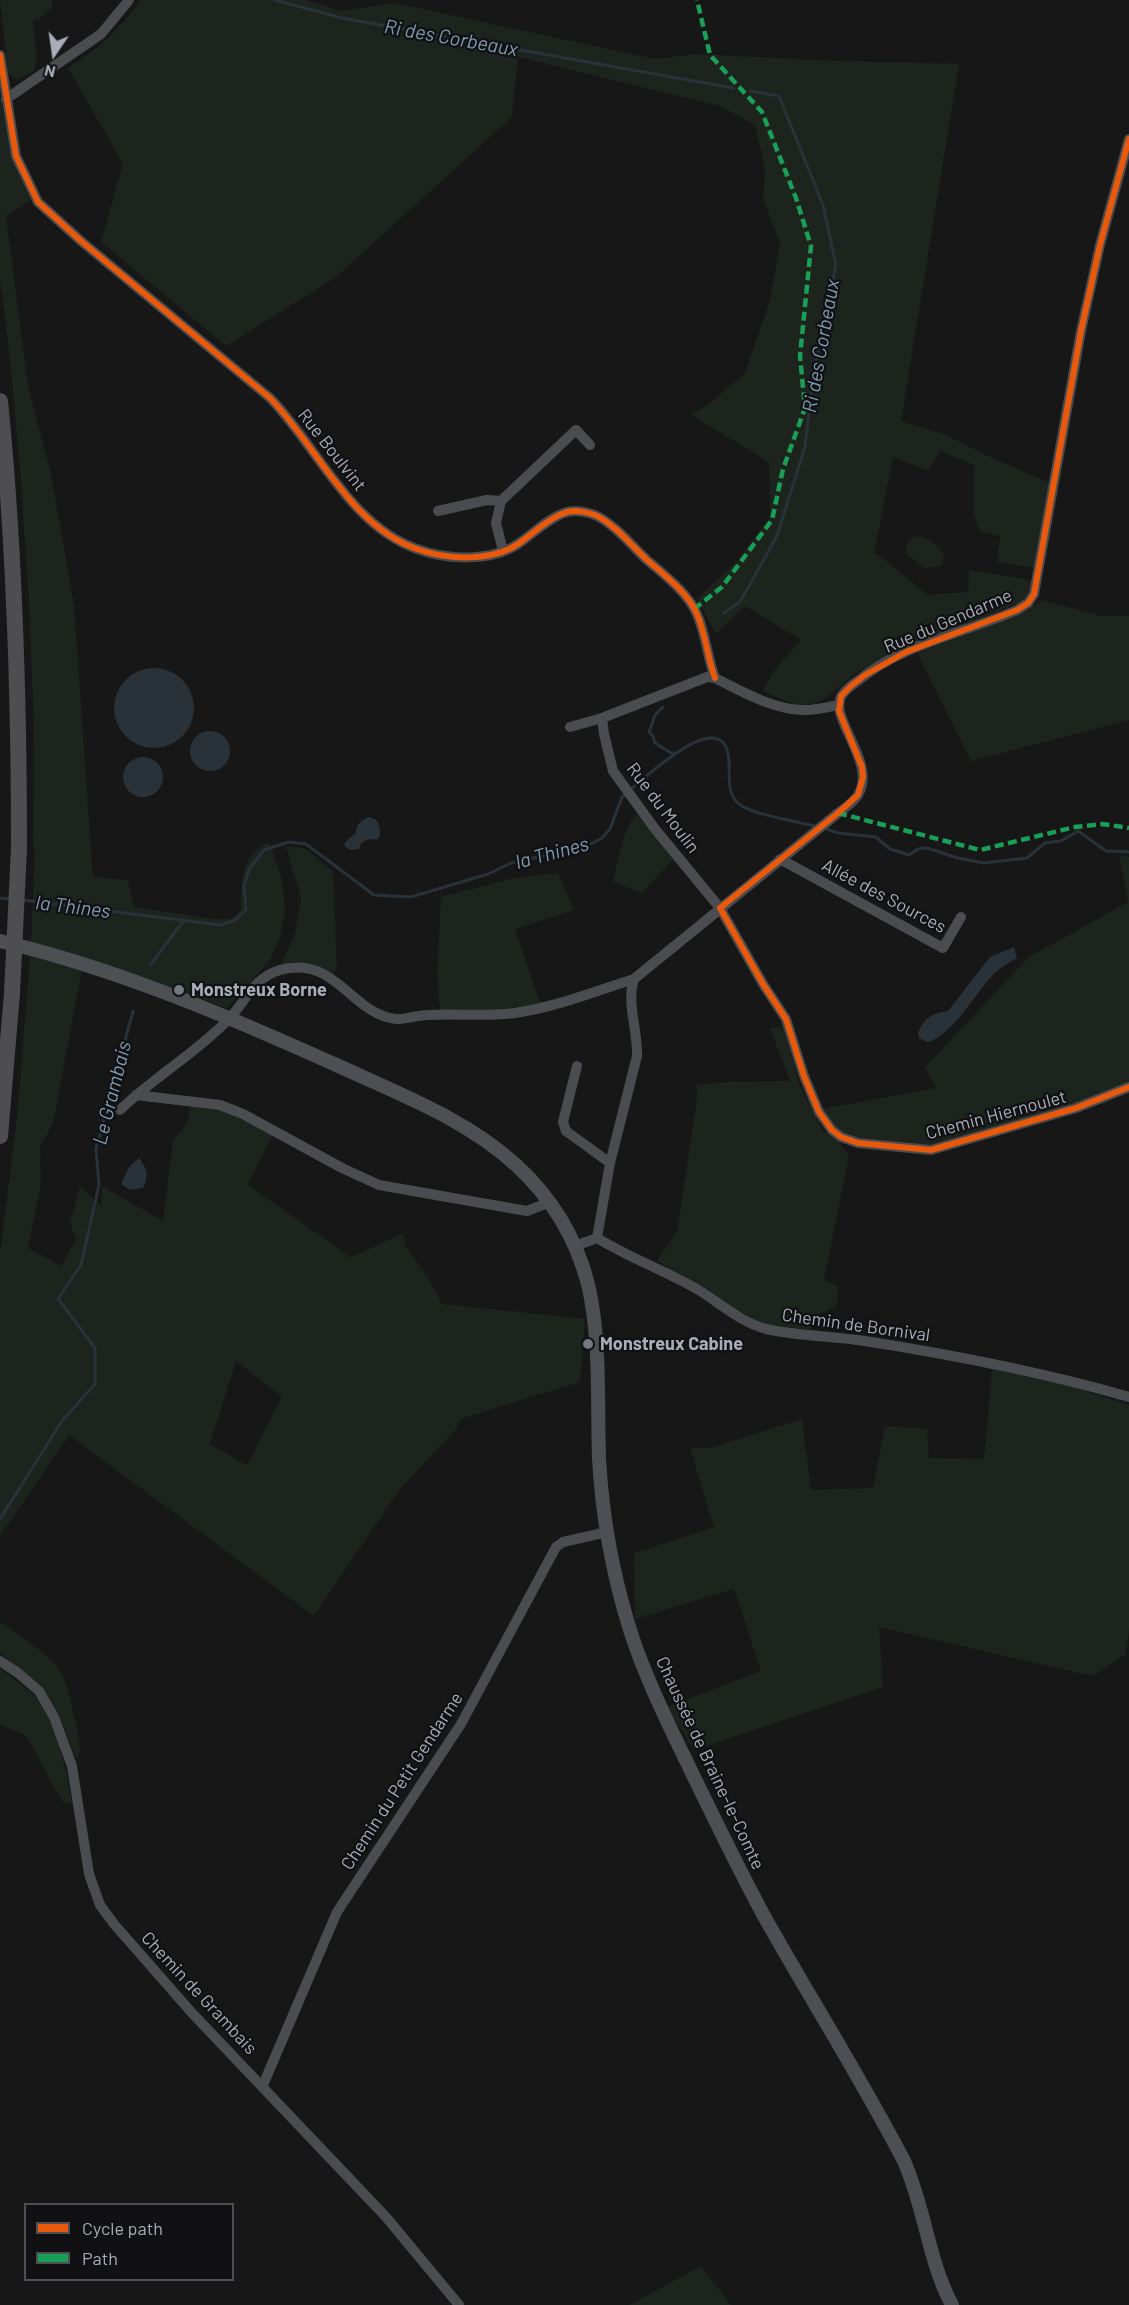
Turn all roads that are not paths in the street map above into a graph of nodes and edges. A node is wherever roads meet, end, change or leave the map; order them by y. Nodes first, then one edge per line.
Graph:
1 (129, 0) edge
2 (0, 55) edge
3 (6, 99) junction
4 (1129, 139) edge
5 (0, 400) edge
6 (590, 445) dead end
7 (501, 501) junction
8 (438, 511) dead end
9 (503, 551) junction
10 (715, 678) junction
11 (839, 705) junction
12 (602, 718) junction
13 (570, 727) dead end
14 (780, 859) junction
15 (720, 908) junction
16 (961, 917) dead end
17 (0, 942) edge
18 (634, 979) junction
19 (229, 1019) junction
20 (577, 1066) dead end
21 (1129, 1087) edge
22 (136, 1095) junction
23 (120, 1110) dead end
24 (0, 1136) edge
25 (610, 1163) junction
26 (550, 1202) junction
27 (597, 1238) junction
28 (575, 1246) junction
29 (1129, 1398) edge
30 (608, 1532) junction
31 (0, 1661) edge
32 (263, 2085) junction
33 (459, 2305) edge
34 (952, 2305) edge

1 - 3 street
2 - 3 street, Rue Boulvint
3 - 9 street, Rue Boulvint
4 - 11 street, Rue du Gendarme
5 - 24 highway, bridge
6 - 7 street
7 - 8 street
7 - 9 street
9 - 10 street, Rue Boulvint
10 - 11 street
10 - 12 street
11 - 14 street
12 - 13 street
12 - 15 street, Rue du Moulin
14 - 15 street
14 - 16 street, Allée des Sources
15 - 18 street
15 - 21 street, Chemin Hiernoulet
17 - 19 main road, Chaussée de Braine-le-Comte
18 - 19 street
18 - 25 street
19 - 22 street
19 - 26 main road, Chaussée de Braine-le-Comte
20 - 25 street
22 - 23 street
22 - 26 street
25 - 27 street
26 - 28 main road, Chaussée de Braine-le-Comte
27 - 28 street
27 - 29 street, Chemin de Bornival
28 - 30 main road, Chaussée de Braine-le-Comte
30 - 32 street, Chemin du Petit Gendarme
30 - 34 main road, Chaussée de Braine-le-Comte
31 - 32 street, Chemin de Grambais
32 - 33 street, Chemin de Grambais

